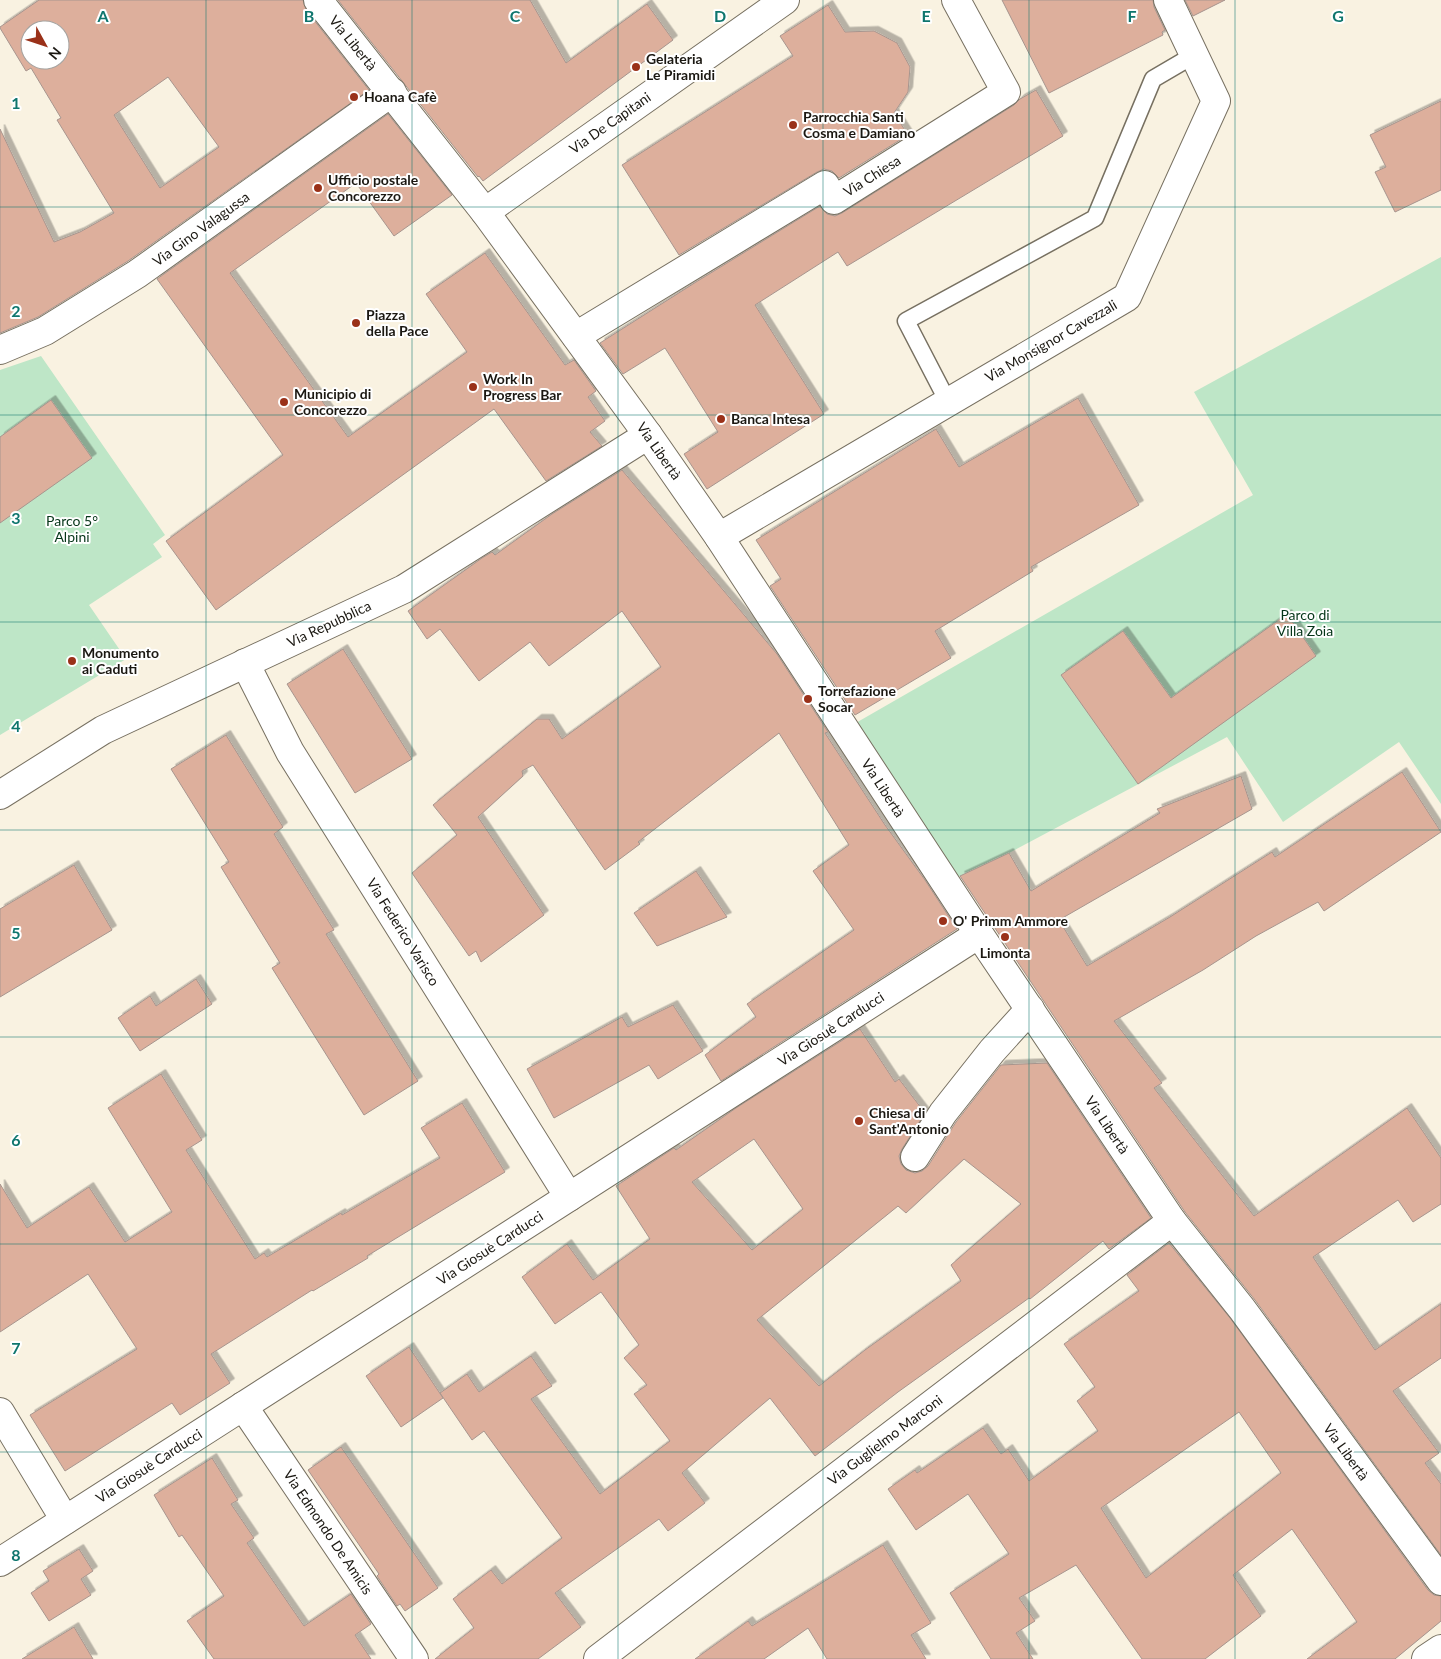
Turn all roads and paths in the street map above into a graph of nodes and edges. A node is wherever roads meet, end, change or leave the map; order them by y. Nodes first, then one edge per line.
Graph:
1 (318, 0) edge
2 (785, 0) edge
3 (956, 0) edge
4 (1168, 0) edge
5 (1194, 55) junction
6 (392, 92) junction
7 (485, 212) junction
8 (576, 336) junction
9 (0, 350) edge
10 (948, 402) junction
11 (648, 434) junction
12 (719, 537) junction
13 (245, 663) junction
14 (0, 795) edge
15 (979, 934) junction
16 (1030, 1009) junction
17 (915, 1156) dead end
18 (569, 1197) junction
19 (1172, 1222) junction
20 (243, 1406) junction
21 (0, 1412) edge
22 (65, 1520) junction
23 (0, 1562) edge
24 (1441, 1581) edge
25 (1441, 1649) edge
26 (414, 1659) edge
27 (598, 1659) edge
28 (1426, 1659) edge

1 - 6 street, Via Libertà
2 - 7 street, Via De Capitani
3 - 8 street, Via Chiesa
4 - 5 street, Via Monsignor Cavezzali
5 - 10 street, Via Monsignor Cavezzali
5 - 10 lane
6 - 7 street, Via Libertà
6 - 9 street, Via Gino Valagussa
7 - 8 street, Via Libertà
8 - 11 street, Via Libertà
10 - 12 street, Via Monsignor Cavezzali
11 - 12 street, Via Libertà
11 - 13 street, Via Repubblica
12 - 15 street, Via Libertà
13 - 14 street, Via Repubblica
13 - 18 street, Via Federico Varisco
15 - 16 street, Via Libertà
15 - 18 street, Via Giosuè Carducci
16 - 17 street
16 - 19 street, Via Libertà
18 - 20 street, Via Giosuè Carducci
19 - 24 street, Via Libertà
19 - 27 street, Via Guglielmo Marconi
20 - 22 street, Via Giosuè Carducci
20 - 26 street, Via Edmondo De Amicis
21 - 22 street
22 - 23 street, Via Giosuè Carducci
25 - 28 street

